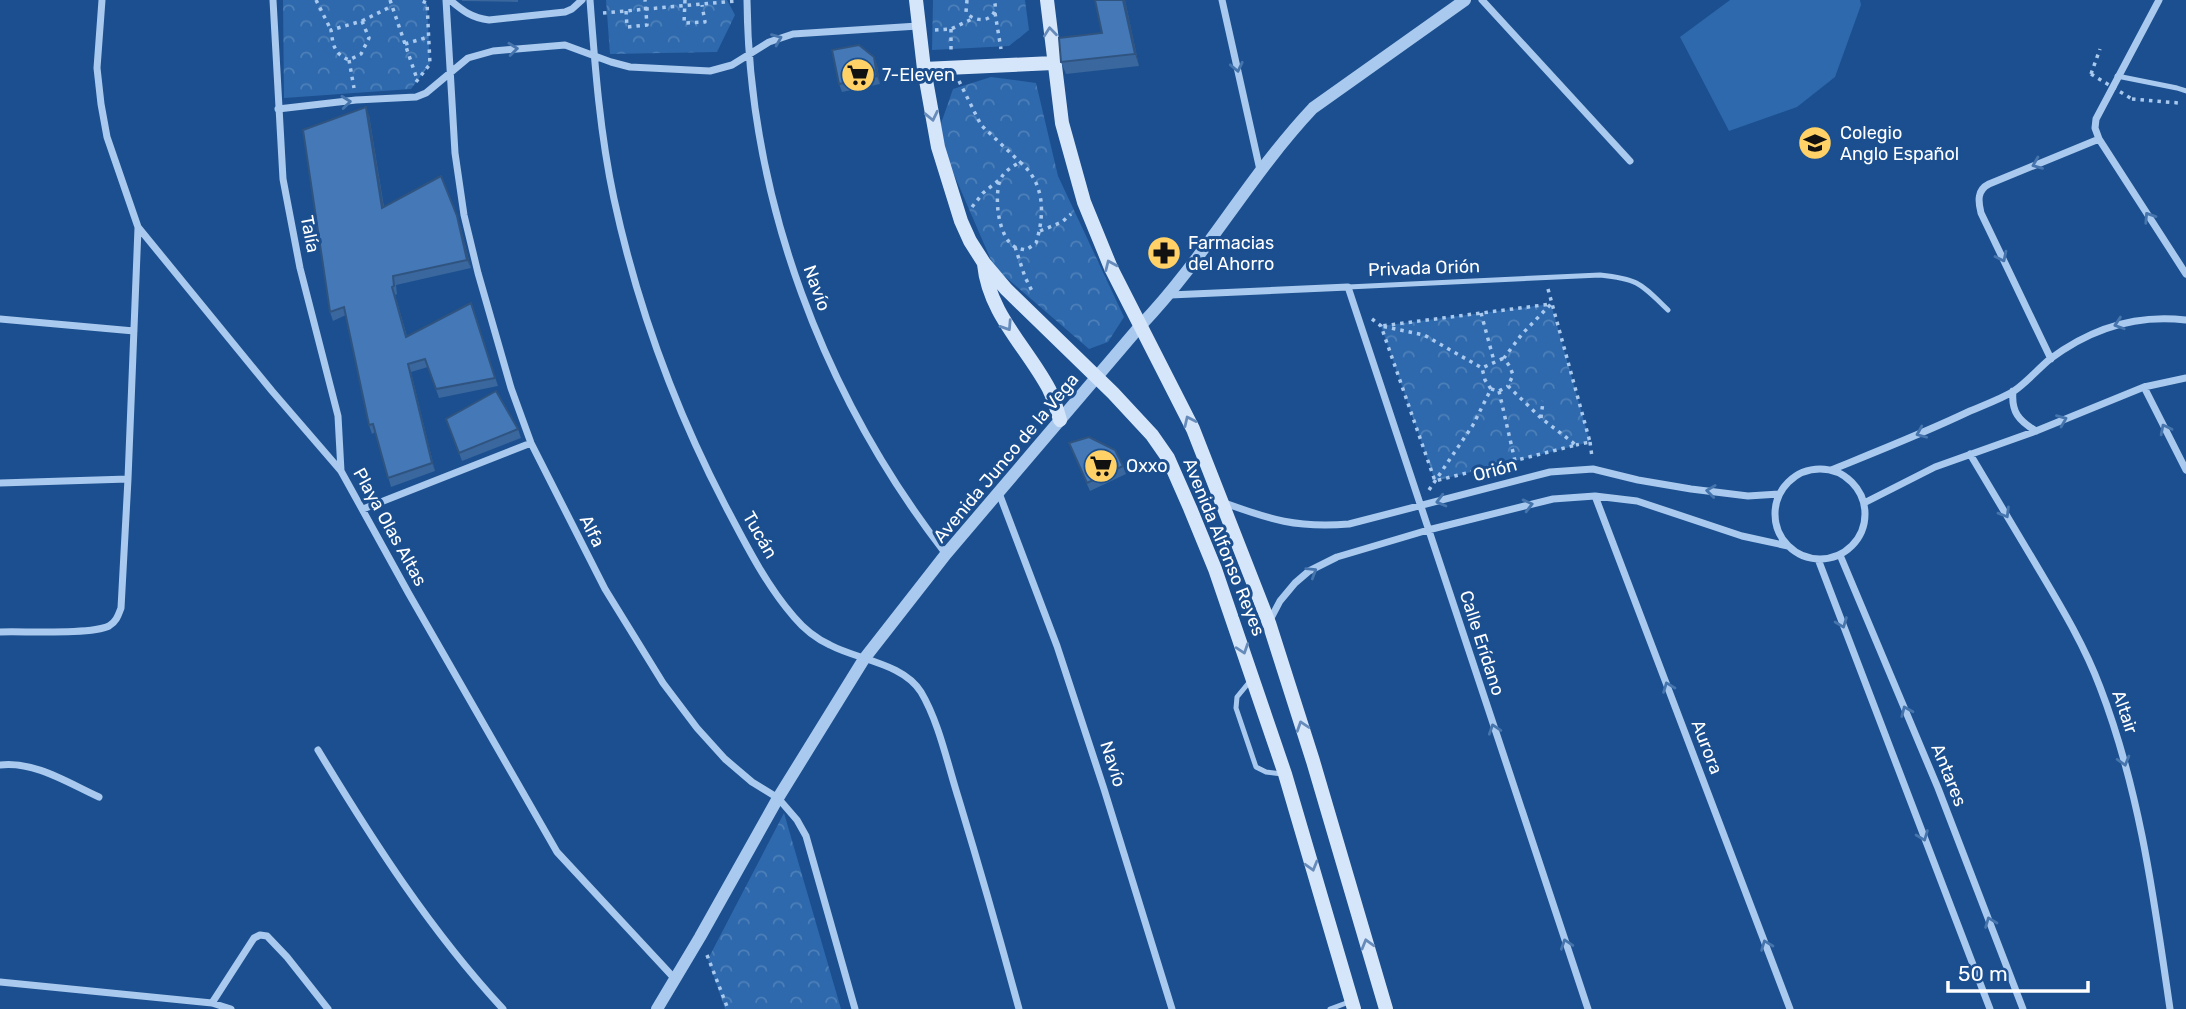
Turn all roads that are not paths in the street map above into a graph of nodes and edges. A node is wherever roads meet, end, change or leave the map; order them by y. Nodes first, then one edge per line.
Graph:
1 (102, 0) edge
2 (273, 0) edge
3 (448, 0) edge
4 (582, 0) edge
5 (590, 0) edge
6 (745, 0) edge
7 (916, 0) edge
8 (1047, 0) edge
9 (1222, 0) edge
10 (1465, 0) edge
11 (1482, 0) edge
12 (2159, 0) edge
13 (918, 29) junction
14 (594, 56) junction
15 (748, 56) junction
16 (1053, 63) junction
17 (924, 69) junction
18 (450, 72) junction
19 (2117, 76) junction
20 (2186, 91) edge
21 (278, 109) junction
22 (2099, 139) junction
23 (1630, 161) dead end
24 (1260, 172) junction
25 (138, 227) junction
26 (984, 263) junction
27 (2186, 274) edge
28 (1348, 287) junction
29 (1170, 295) junction
30 (1668, 310) dead end
31 (0, 319) edge
32 (2186, 320) edge
33 (1141, 326) junction
34 (134, 331) junction
35 (2051, 359) junction
36 (1097, 377) junction
37 (2186, 378) edge
38 (2144, 387) junction
39 (2013, 391) junction
40 (1060, 420) junction
41 (2036, 431) junction
42 (531, 443) junction
43 (1970, 454) junction
44 (1831, 470) junction
45 (2186, 470) edge
46 (341, 471) junction
47 (128, 479) junction
48 (0, 483) edge
49 (999, 493) junction
50 (1779, 494) junction
51 (1595, 496) junction
52 (1222, 502) junction
53 (1864, 503) junction
54 (1419, 506) junction
55 (363, 509) junction
56 (1427, 530) junction
57 (1788, 546) junction
58 (946, 554) junction
59 (1840, 555) junction
60 (1818, 559) junction
61 (1269, 623) junction
62 (0, 632) edge
63 (864, 659) junction
64 (1253, 678) junction
65 (318, 750) dead end
66 (0, 765) edge
67 (1285, 774) junction
68 (99, 797) dead end
69 (778, 799) junction
70 (675, 979) junction
71 (0, 982) edge
72 (212, 1003) junction
73 (1353, 1005) edge
74 (231, 1009) edge
75 (328, 1009) edge
76 (503, 1009) edge
77 (657, 1009) edge
78 (855, 1009) edge
79 (1019, 1009) edge
80 (1172, 1009) edge
81 (1330, 1009) edge
82 (1386, 1009) edge
83 (1588, 1009) edge
84 (1790, 1009) edge
85 (1990, 1009) edge
86 (2023, 1009) edge
87 (2170, 1009) edge

1 - 25 street, Playa Olas Altas
2 - 21 street, Talía
3 - 4 street
3 - 18 street, Alfa
5 - 14 street, Tucán
6 - 15 street, Navío
7 - 13 main road, Avenida Alfonso Reyes
16 -> 8 main road, Avenida Alfonso Reyes
9 -> 24 street
10 - 24 street, Avenida Junco de la Vega
11 - 23 street
12 - 19 street
15 -> 13 street
13 - 17 main road, Avenida Alfonso Reyes
14 - 15 street
18 -> 14 street
14 - 63 street, Tucán
15 - 58 street, Navío
16 - 17 main road
33 -> 16 main road, Avenida Alfonso Reyes
17 -> 26 main road, Avenida Alfonso Reyes
21 -> 18 street
18 - 42 street, Alfa
19 - 20 lane
19 - 22 street
21 - 46 street, Talía
27 -> 22 street
22 -> 35 street
24 - 29 street, Avenida Junco de la Vega
25 - 34 street
25 - 46 street, Playa Olas Altas
26 - 36 main road, Avenida Alfonso Reyes
26 -> 40 main road
28 - 29 street, Privada Orión
28 - 30 lane, Privada Orión
28 - 54 street, Calle Erídano
29 - 33 street, Avenida Junco de la Vega
31 - 34 street
32 -> 35 street
33 - 36 street, Avenida Junco de la Vega
52 -> 33 main road, Avenida Alfonso Reyes
34 - 47 street
35 - 39 street
36 - 40 street, Avenida Junco de la Vega
36 -> 64 main road, Avenida Alfonso Reyes
37 - 38 street
41 -> 38 street
45 -> 38 street
39 - 41 street
39 -> 44 street
40 - 49 street, Avenida Junco de la Vega
41 - 43 street
42 - 55 street
42 - 69 street, Alfa
43 - 53 street
43 -> 87 street, Altair
44 - 50 street
44 - 53 street
46 - 55 street, Playa Olas Altas
47 - 48 street
47 - 62 street
49 - 58 street, Avenida Junco de la Vega
49 - 80 street, Navío
50 -> 54 street, Orión
50 - 57 street
56 -> 51 street
51 - 57 street
84 -> 51 street, Aurora
52 - 54 street, Orión
52 - 61 main road, Avenida Alfonso Reyes
53 - 59 street
54 - 56 street, Calle Erídano
55 - 70 street, Playa Olas Altas
61 -> 56 street
83 -> 56 street, Calle Erídano
57 - 60 street
58 - 63 street, Avenida Junco de la Vega
59 - 60 street
86 -> 59 street, Antares
60 -> 85 street
82 -> 61 main road, Avenida Alfonso Reyes
63 - 69 street, Avenida Junco de la Vega
63 - 79 street, Tucán
64 - 67 main road, Avenida Alfonso Reyes
64 - 67 lane
65 - 76 street
66 - 68 street
67 -> 73 main road, Avenida Alfonso Reyes
69 - 70 street, Avenida Junco de la Vega
69 - 78 street, Alfa
70 - 77 street, Avenida Junco de la Vega
71 - 72 street
72 - 74 street
72 - 75 street
73 - 81 lane

